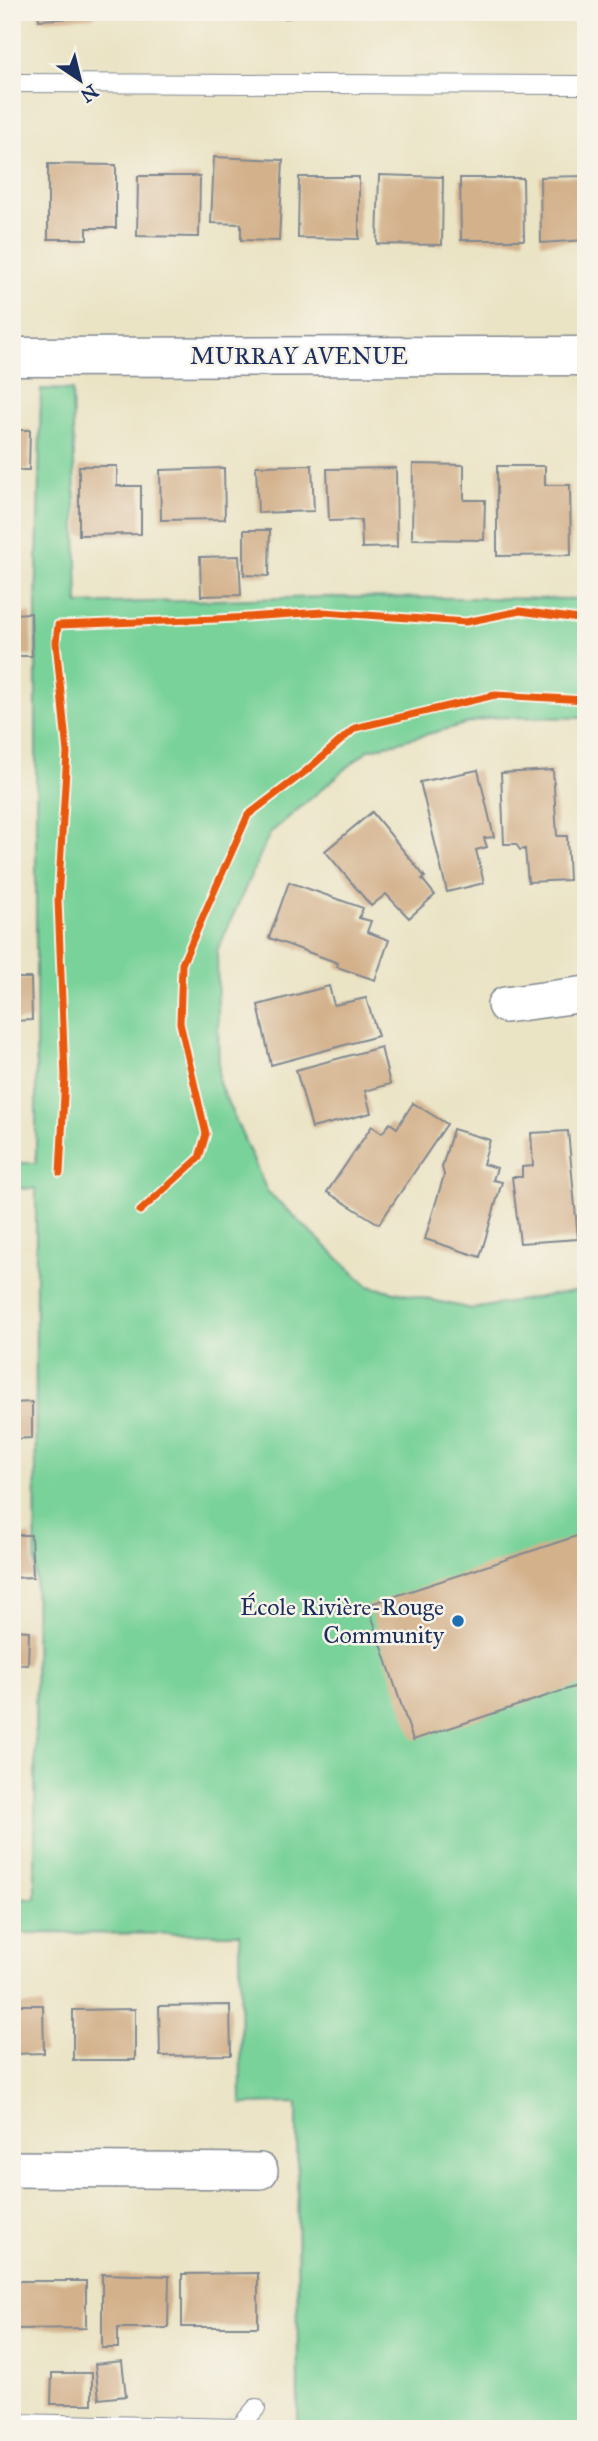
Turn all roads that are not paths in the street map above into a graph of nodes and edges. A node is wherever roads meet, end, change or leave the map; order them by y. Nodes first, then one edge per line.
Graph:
1 (12, 83) edge
2 (586, 85) edge
3 (586, 356) edge
4 (12, 357) edge
5 (586, 994) edge
6 (505, 1005) dead end
7 (12, 2169) edge
8 (260, 2171) dead end
9 (256, 2408) dead end
10 (12, 2423) edge

1 - 2 lane
3 - 4 street, MURRAY AVENUE
5 - 6 street
7 - 8 street
9 - 10 lane

